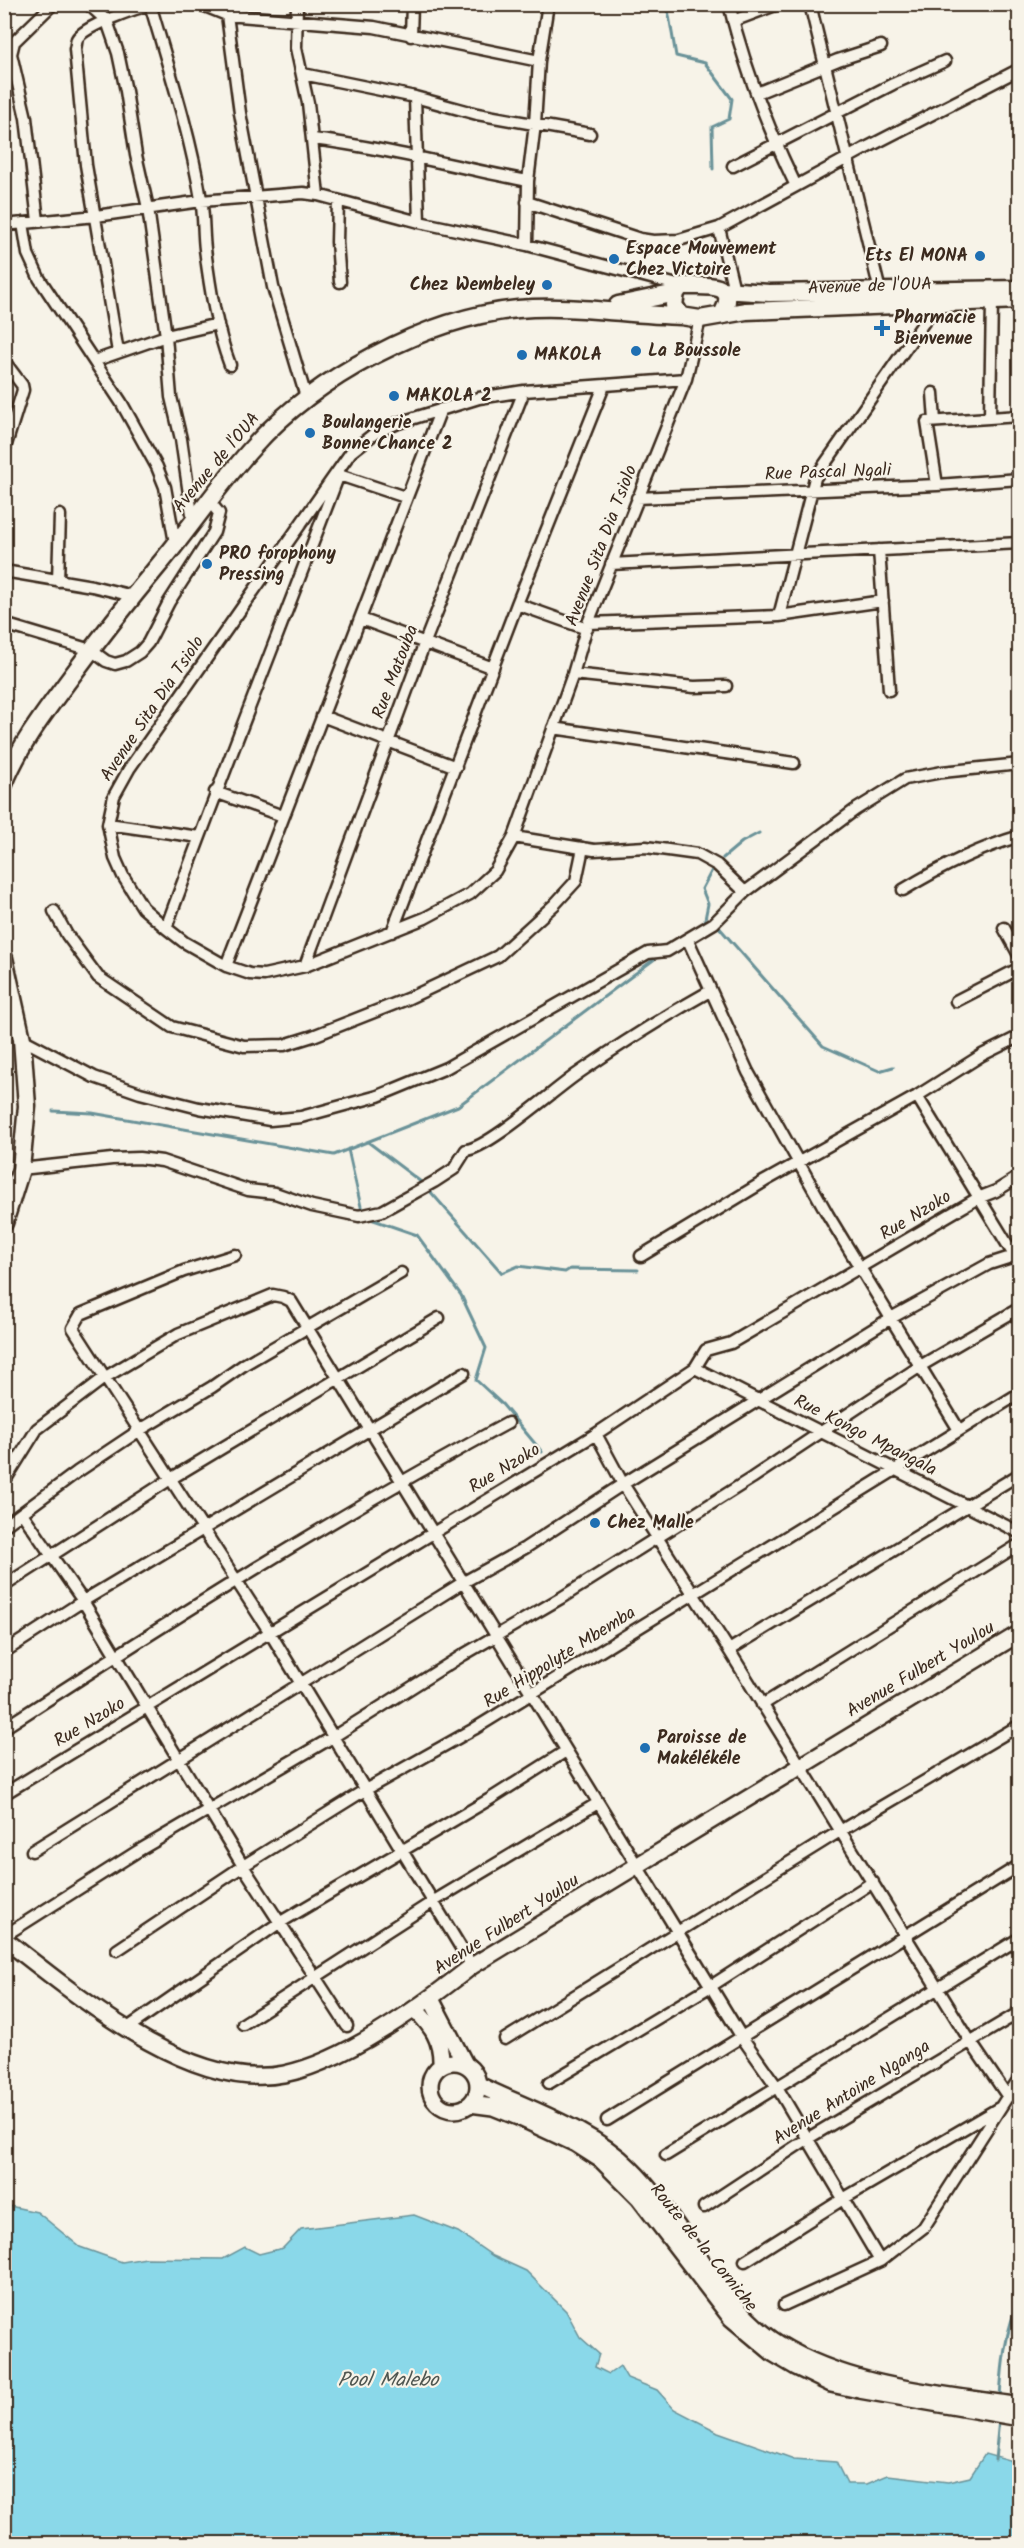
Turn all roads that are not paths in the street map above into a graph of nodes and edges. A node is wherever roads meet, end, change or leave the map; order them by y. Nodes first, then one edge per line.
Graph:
1 (53, 4) edge
2 (88, 4) edge
3 (200, 4) edge
4 (297, 4) edge
5 (412, 4) edge
6 (548, 4) edge
7 (729, 4) edge
8 (778, 4) edge
9 (810, 4) edge
10 (152, 5) edge
11 (227, 15) junction
12 (107, 21) junction
13 (733, 21) junction
14 (296, 22) junction
15 (411, 36) junction
16 (881, 46) dead end
17 (539, 61) junction
18 (945, 61) dead end
19 (825, 66) junction
20 (1020, 69) edge
21 (303, 74) junction
22 (757, 93) junction
23 (415, 97) junction
24 (837, 111) junction
25 (535, 124) junction
26 (590, 134) dead end
27 (313, 139) junction
28 (776, 143) junction
29 (849, 158) junction
30 (419, 159) junction
31 (733, 166) dead end
32 (528, 181) junction
33 (796, 186) junction
34 (318, 195) junction
35 (255, 196) junction
36 (201, 201) junction
37 (338, 201) junction
38 (527, 202) junction
39 (148, 208) junction
40 (96, 216) junction
41 (38, 221) junction
42 (419, 222) junction
43 (22, 223) junction
44 (4, 225) edge
45 (719, 228) junction
46 (528, 245) junction
47 (340, 282) dead end
48 (1020, 289) edge
49 (678, 290) junction
50 (728, 290) junction
51 (880, 291) junction
52 (1020, 300) edge
53 (992, 301) junction
54 (936, 305) junction
55 (599, 309) junction
56 (722, 314) junction
57 (681, 316) junction
58 (699, 319) junction
59 (218, 324) junction
60 (165, 336) junction
61 (118, 352) junction
62 (4, 361) edge
63 (94, 361) junction
64 (230, 365) dead end
65 (686, 379) junction
66 (604, 386) junction
67 (524, 391) junction
68 (933, 393) dead end
69 (306, 397) junction
70 (441, 409) junction
71 (990, 416) junction
72 (1020, 416) edge
73 (935, 421) junction
74 (4, 451) edge
75 (351, 452) junction
76 (339, 475) junction
77 (1020, 479) edge
78 (937, 485) junction
79 (812, 490) junction
80 (405, 497) junction
81 (637, 498) junction
82 (209, 501) junction
83 (60, 515) dead end
84 (193, 522) junction
85 (175, 543) junction
86 (1020, 543) edge
87 (879, 550) junction
88 (796, 554) junction
89 (611, 564) junction
90 (4, 571) edge
91 (58, 581) junction
92 (133, 596) junction
93 (883, 601) junction
94 (517, 604) junction
95 (779, 615) junction
96 (361, 619) junction
97 (4, 624) edge
98 (587, 626) junction
99 (425, 642) junction
100 (91, 650) junction
101 (493, 668) junction
102 (573, 674) junction
103 (726, 686) dead end
104 (889, 690) dead end
105 (322, 716) junction
106 (553, 728) junction
107 (388, 741) junction
108 (794, 763) dead end
109 (1020, 764) edge
110 (456, 767) junction
111 (4, 784) edge
112 (215, 792) junction
113 (283, 816) junction
114 (108, 824) junction
115 (1020, 836) edge
116 (199, 837) junction
117 (514, 837) junction
118 (583, 848) junction
119 (903, 890) dead end
120 (745, 892) junction
121 (54, 911) dead end
122 (166, 928) junction
123 (1004, 928) dead end
124 (392, 932) junction
125 (688, 940) junction
126 (1020, 957) edge
127 (5, 960) edge
128 (226, 966) junction
129 (305, 966) junction
130 (1020, 968) edge
131 (710, 991) junction
132 (956, 1001) dead end
133 (1020, 1036) edge
134 (22, 1039) junction
135 (917, 1096) junction
136 (798, 1164) junction
137 (21, 1169) junction
138 (1020, 1176) edge
139 (978, 1198) junction
140 (4, 1223) edge
141 (236, 1255) dead end
142 (641, 1256) dead end
143 (1018, 1257) edge
144 (861, 1267) junction
145 (401, 1273) dead end
146 (1020, 1308) edge
147 (439, 1318) dead end
148 (891, 1318) junction
149 (308, 1329) junction
150 (922, 1365) junction
151 (695, 1368) junction
152 (464, 1373) dead end
153 (104, 1378) junction
154 (338, 1378) junction
155 (1020, 1393) edge
156 (759, 1401) junction
157 (508, 1423) dead end
158 (140, 1430) junction
159 (369, 1430) junction
160 (959, 1430) junction
161 (822, 1432) junction
162 (596, 1434) junction
163 (894, 1471) junction
164 (1020, 1474) edge
165 (172, 1478) junction
166 (400, 1481) junction
167 (4, 1482) edge
168 (622, 1484) junction
169 (966, 1506) junction
170 (22, 1513) junction
171 (4, 1526) edge
172 (204, 1528) junction
173 (433, 1533) junction
174 (1020, 1533) edge
175 (657, 1537) junction
176 (1020, 1544) edge
177 (53, 1555) junction
178 (235, 1580) junction
179 (462, 1583) junction
180 (4, 1586) edge
181 (694, 1594) junction
182 (83, 1601) junction
183 (269, 1631) junction
184 (1020, 1633) edge
185 (496, 1636) junction
186 (729, 1650) junction
187 (4, 1652) edge
188 (116, 1656) junction
189 (301, 1685) junction
190 (531, 1695) junction
191 (762, 1705) junction
192 (147, 1707) junction
193 (1020, 1725) edge
194 (4, 1728) edge
195 (333, 1737) junction
196 (566, 1751) junction
197 (178, 1759) junction
198 (800, 1767) junction
199 (365, 1790) junction
200 (4, 1794) edge
201 (598, 1803) junction
202 (210, 1810) junction
203 (840, 1831) junction
204 (402, 1850) junction
205 (32, 1851) dead end
206 (1020, 1865) edge
207 (243, 1866) junction
208 (637, 1867) junction
209 (873, 1882) junction
210 (434, 1901) junction
211 (279, 1923) junction
212 (677, 1931) junction
213 (905, 1936) junction
214 (4, 1938) edge
215 (1020, 1938) edge
216 (117, 1950) dead end
217 (472, 1966) junction
218 (314, 1977) junction
219 (711, 1986) junction
220 (938, 1988) junction
221 (431, 1999) junction
222 (415, 2009) junction
223 (1020, 2012) edge
224 (243, 2024) dead end
225 (347, 2026) dead end
226 (126, 2029) junction
227 (741, 2036) junction
228 (505, 2039) dead end
229 (970, 2041) junction
230 (465, 2064) junction
231 (441, 2065) junction
232 (1020, 2077) edge
233 (549, 2083) dead end
234 (479, 2085) junction
235 (777, 2087) junction
236 (1005, 2102) junction
237 (470, 2104) junction
238 (607, 2120) dead end
239 (807, 2139) junction
240 (666, 2155) dead end
241 (843, 2199) junction
242 (704, 2207) dead end
243 (745, 2261) dead end
244 (880, 2261) junction
245 (784, 2305) dead end
246 (941, 2399) junction
247 (1020, 2406) edge
248 (1020, 2418) edge

1 - 41 street
2 - 12 street
3 - 11 street
4 - 14 street
5 - 15 street
6 - 17 street
7 - 13 street
8 - 13 street
9 - 19 street
10 - 12 street
10 - 36 street
11 - 14 street
11 - 35 street
12 - 39 street
12 - 40 street
13 - 22 street
14 - 15 street
14 - 21 street
15 - 17 street
16 - 19 street
17 - 25 street
18 - 24 street
19 - 22 street
19 - 24 street
20 - 29 street
21 - 23 street
21 - 27 street
22 - 28 street
23 - 25 street
23 - 30 street
24 - 28 street
24 - 29 street
25 - 26 street
25 - 32 street
27 - 30 street
27 - 34 street
28 - 31 street
28 - 33 street
29 - 33 street
29 - 51 street
30 - 32 street
30 - 42 street
32 - 38 street
33 - 45 street
34 - 35 street
34 - 37 street
35 - 36 street
35 - 69 street
36 - 39 street
36 - 59 street
37 - 42 street
37 - 47 street
38 - 45 street
38 - 46 street
39 - 40 street
39 - 60 street
40 - 41 street
40 - 61 street
41 - 43 street
42 - 46 street
43 - 44 street
43 - 63 street
45 - 50 street
46 - 49 street
48 - 51 main road, Avenue de l'OUA
49 - 50 main road, Avenue de l'OUA
49 - 55 main road, Avenue de l'OUA
49 - 57 main road
50 - 51 main road, Avenue de l'OUA
50 - 56 main road
52 - 53 main road, Avenue de l'OUA
53 - 54 main road, Avenue de l'OUA
53 - 71 street
54 - 56 main road, Avenue de l'OUA
54 - 79 street
55 - 57 main road, Avenue de l'OUA
55 - 69 main road, Avenue de l'OUA
56 - 58 main road, Avenue de l'OUA
57 - 58 main road, Avenue de l'OUA
58 - 65 street, Avenue Sita Dia Tsiolo
59 - 60 street
59 - 64 street
60 - 61 street
60 - 84 street
61 - 63 street
62 - 74 street
63 - 85 street
65 - 66 street, Avenue Sita Dia Tsiolo
65 - 81 street, Avenue Sita Dia Tsiolo
66 - 67 street, Avenue Sita Dia Tsiolo
66 - 94 street
67 - 70 street, Avenue Sita Dia Tsiolo
67 - 99 street, Rue Matouba
68 - 73 street
69 - 82 main road, Avenue de l'OUA
70 - 75 street, Avenue Sita Dia Tsiolo
70 - 80 street
71 - 72 street
71 - 73 street
73 - 78 street
75 - 76 street
75 - 114 street, Avenue Sita Dia Tsiolo
76 - 80 street
76 - 112 street
77 - 78 street, Rue Pascal Ngali
78 - 79 street, Rue Pascal Ngali
79 - 81 street, Rue Pascal Ngali
79 - 88 street
80 - 96 street
81 - 89 street, Avenue Sita Dia Tsiolo
82 - 84 main road, Avenue de l'OUA
82 - 100 street
83 - 91 street
84 - 85 main road, Avenue de l'OUA
85 - 92 main road, Avenue de l'OUA
86 - 87 street
87 - 88 street
87 - 93 street
88 - 89 street
88 - 95 street
89 - 98 street, Avenue Sita Dia Tsiolo
90 - 91 street
91 - 92 street
92 - 100 main road, Avenue de l'OUA
93 - 95 street
93 - 104 street
94 - 98 street
94 - 101 street
95 - 98 street
96 - 99 street
96 - 105 street
97 - 100 street
98 - 102 street, Avenue Sita Dia Tsiolo
99 - 101 street
99 - 107 street, Rue Matouba
100 - 111 main road, Avenue de l'OUA
101 - 110 street
102 - 103 street
102 - 106 street, Avenue Sita Dia Tsiolo
105 - 107 street
105 - 113 street
106 - 108 street
106 - 117 street, Avenue Sita Dia Tsiolo
107 - 110 street
107 - 129 street, Rue Matouba
109 - 120 street
110 - 124 street
112 - 113 street
112 - 116 street
113 - 128 street
114 - 116 street
114 - 122 street, Avenue Sita Dia Tsiolo
115 - 119 street
116 - 122 street
117 - 118 street
117 - 124 street, Avenue Sita Dia Tsiolo
118 - 120 street
118 - 121 street
120 - 125 street
122 - 128 street, Avenue Sita Dia Tsiolo
123 - 126 street
124 - 129 street, Avenue Sita Dia Tsiolo
125 - 131 street
125 - 134 street
127 - 134 main road
128 - 129 street, Avenue Sita Dia Tsiolo
130 - 132 street
131 - 136 street
131 - 137 street
133 - 135 street
134 - 137 main road
135 - 136 street
135 - 139 street
136 - 142 street
136 - 144 street
137 - 140 main road
138 - 139 street, Rue Nzoko
139 - 143 street
139 - 144 street, Rue Nzoko
141 - 153 street
143 - 148 street
144 - 148 street
144 - 151 street, Rue Nzoko
145 - 149 street
146 - 150 street
147 - 154 street
148 - 150 street
148 - 156 street
149 - 153 street
149 - 154 street
149 - 158 street
150 - 160 street
150 - 161 street
151 - 156 street, Rue Kongo Mpangala
151 - 162 street, Rue Nzoko
152 - 159 street
153 - 158 street
153 - 167 street
154 - 159 street
154 - 165 street
155 - 160 street, Rue Hippolyte Mbemba
156 - 161 street, Rue Kongo Mpangala
156 - 168 street
157 - 166 street
158 - 165 street
158 - 170 street
159 - 166 street
159 - 172 street
160 - 163 street, Rue Hippolyte Mbemba
161 - 163 street, Rue Kongo Mpangala
161 - 175 street
162 - 168 street
162 - 173 street, Rue Nzoko
163 - 169 street, Rue Kongo Mpangala
163 - 181 street, Rue Hippolyte Mbemba
164 - 169 street
165 - 172 street
165 - 177 street
166 - 173 street
166 - 178 street
168 - 175 street
168 - 179 street
169 - 174 street, Rue Kongo Mpangala
169 - 186 street
170 - 171 street
170 - 177 street
172 - 178 street
172 - 182 street
173 - 179 street
173 - 183 street, Rue Nzoko
175 - 181 street
175 - 185 street
176 - 191 street
177 - 180 street
177 - 182 street
178 - 183 street
178 - 188 street
179 - 185 street
179 - 189 street
181 - 186 street
181 - 190 street, Rue Hippolyte Mbemba
182 - 187 street
182 - 188 street
183 - 189 street
183 - 192 street, Rue Nzoko
184 - 198 main road, Avenue Fulbert Youlou
185 - 190 street
185 - 195 street
186 - 191 street
188 - 192 street
188 - 194 street
189 - 195 street
189 - 197 street
190 - 196 street
190 - 199 street, Rue Hippolyte Mbemba
191 - 198 street
192 - 197 street
192 - 200 street, Rue Nzoko
193 - 203 street
195 - 199 street
195 - 202 street
196 - 201 street
196 - 204 street
197 - 202 street
197 - 205 street
198 - 203 street
198 - 208 main road, Avenue Fulbert Youlou
199 - 204 street
199 - 207 street, Rue Hippolyte Mbemba
201 - 208 street
201 - 210 street
202 - 207 street
202 - 214 street
203 - 209 street
203 - 212 street
204 - 210 street
204 - 211 street
206 - 213 street
207 - 211 street
207 - 216 street, Rue Hippolyte Mbemba
208 - 212 street
208 - 217 main road, Avenue Fulbert Youlou
209 - 213 street
209 - 219 street
210 - 217 street
210 - 218 street
211 - 218 street
211 - 226 street
212 - 219 street
212 - 228 street
213 - 220 street
213 - 227 street
214 - 226 main road, Avenue Fulbert Youlou
215 - 220 street
217 - 221 main road, Avenue Fulbert Youlou
218 - 224 street
218 - 225 street
219 - 227 street
219 - 233 street
220 - 229 street
220 - 235 street
221 - 222 main road, Avenue Fulbert Youlou
221 - 230 main road
222 - 226 main road, Avenue Fulbert Youlou
222 - 231 main road
223 - 229 street, Avenue Antoine Nganga
227 - 235 street
227 - 238 street
229 - 236 street
229 - 239 street, Avenue Antoine Nganga
230 - 231 main road
230 - 234 main road
231 - 237 main road
232 - 236 street
234 - 237 main road
234 - 246 main road, Route de la Corniche
235 - 239 street
235 - 240 street
236 - 241 street
236 - 244 street
237 - 246 main road, Route de la Corniche
239 - 241 street
239 - 242 street, Avenue Antoine Nganga
241 - 243 street
241 - 244 street
244 - 245 street
246 - 247 main road, Route de la Corniche
246 - 248 main road, Route de la Corniche

